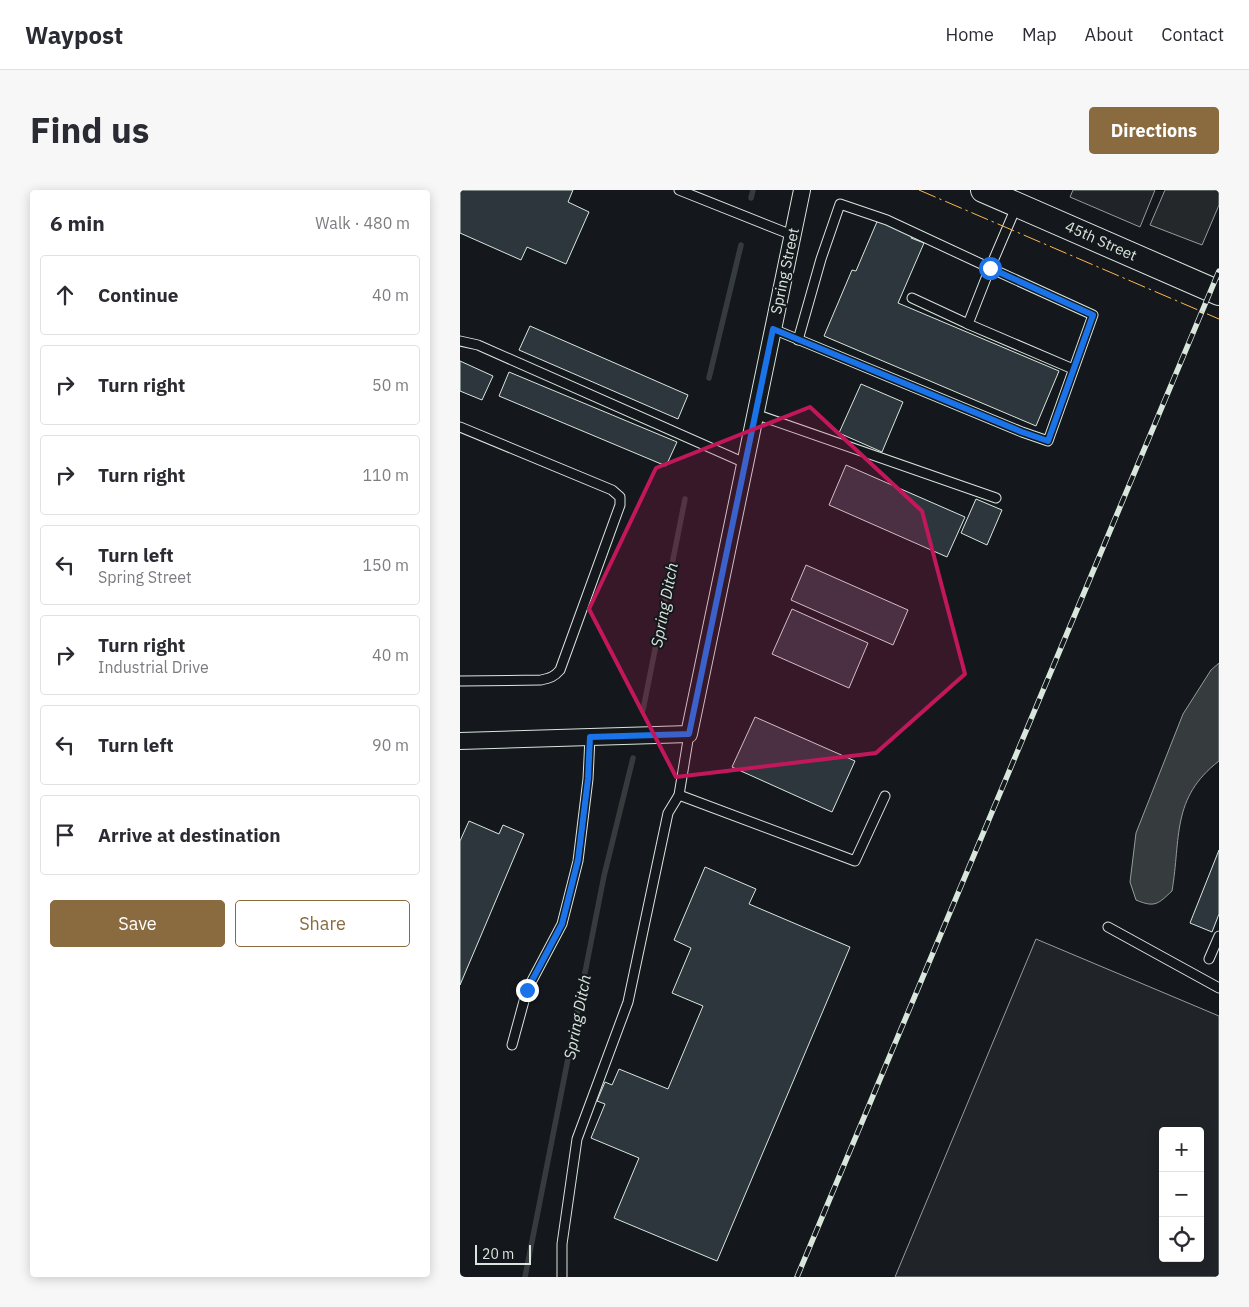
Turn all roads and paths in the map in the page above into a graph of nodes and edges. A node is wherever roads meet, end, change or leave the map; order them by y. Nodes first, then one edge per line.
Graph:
1 (679, 190) edge
2 (802, 190) edge
3 (983, 190) edge
4 (1017, 205) junction
5 (792, 235) junction
6 (990, 268) junction
7 (1219, 293) edge
8 (912, 298) dead end
9 (968, 324) junction
10 (773, 329) junction
11 (798, 340) junction
12 (460, 341) edge
13 (1073, 369) junction
14 (755, 414) junction
15 (460, 427) edge
16 (745, 462) junction
17 (996, 498) dead end
18 (460, 681) edge
19 (689, 734) junction
20 (590, 737) junction
21 (460, 741) edge
22 (679, 795) junction
23 (885, 796) dead end
24 (1108, 927) dead end
25 (1219, 936) edge
26 (1209, 959) dead end
27 (1219, 988) edge
28 (512, 1045) dead end
29 (562, 1277) edge

1 - 5 lane
2 - 5 street, Spring Street
3 - 4 main road, 45th Street
4 - 6 lane
4 - 7 main road, 45th Street
5 - 10 street, Spring Street
6 - 9 lane
6 - 11 lane
6 - 13 lane
8 - 9 lane
9 - 13 lane
10 - 11 lane
10 - 14 street, Spring Street
11 - 13 lane
12 - 16 lane
14 - 16 street, Spring Street
14 - 17 lane
15 - 18 lane
16 - 19 street, Spring Street
19 - 20 street
19 - 22 lane
20 - 21 street
20 - 28 lane
22 - 23 lane
22 - 29 lane
24 - 27 lane
25 - 26 lane

